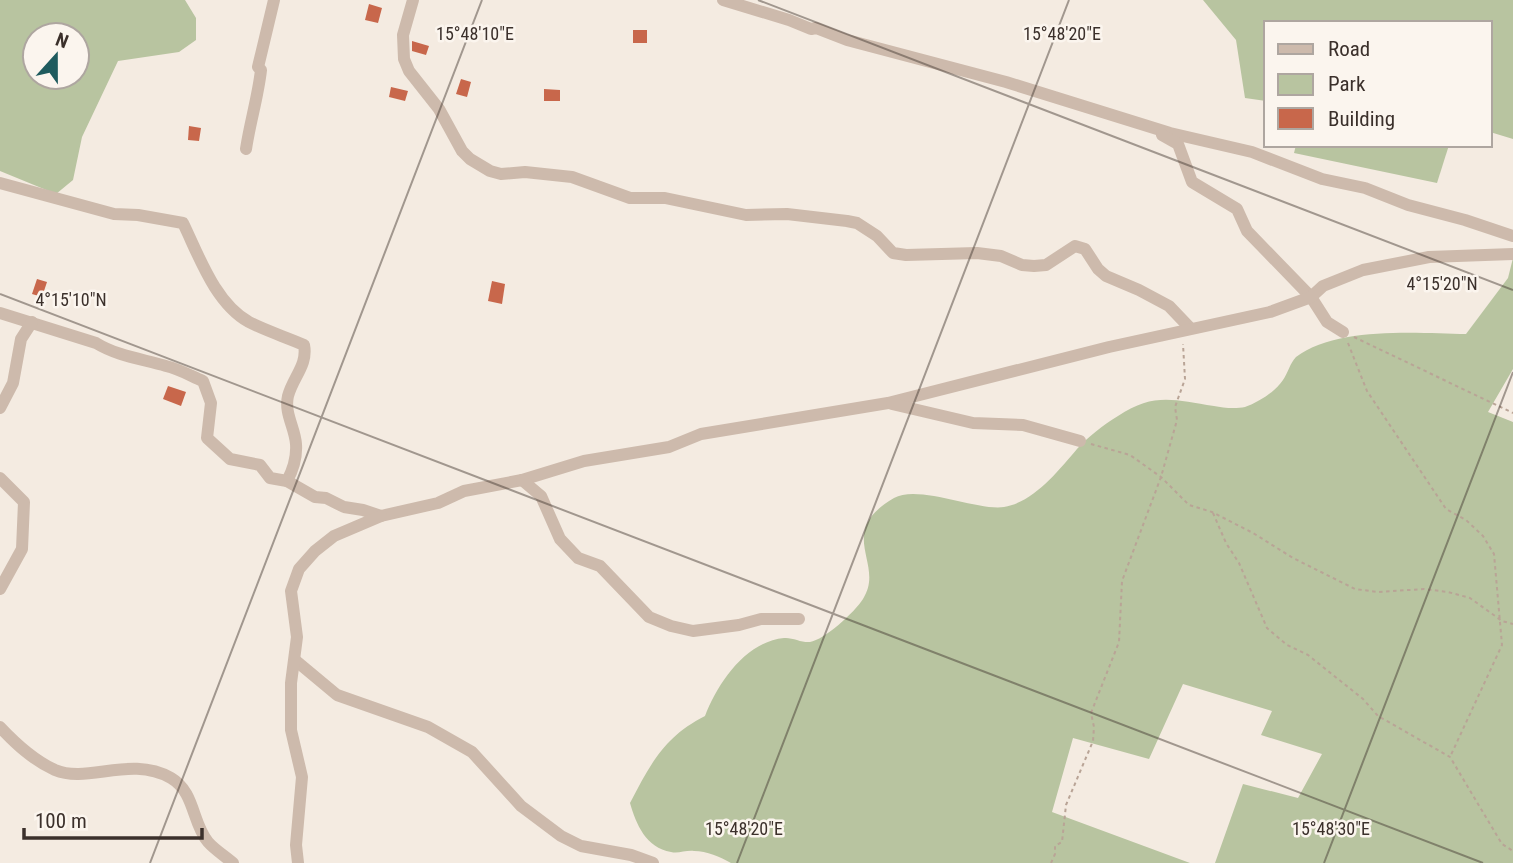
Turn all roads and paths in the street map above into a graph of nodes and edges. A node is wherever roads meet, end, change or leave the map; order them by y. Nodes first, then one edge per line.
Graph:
1 (274, 0) edge
2 (414, 0) edge
3 (723, 0) edge
4 (1158, 129) junction
5 (246, 149) dead end
6 (0, 183) edge
7 (1513, 236) edge
8 (1513, 254) edge
9 (1311, 297) junction
10 (0, 313) edge
11 (32, 322) junction
12 (1190, 328) junction
13 (1343, 332) junction
14 (888, 403) junction
15 (0, 408) edge
16 (1513, 413) edge
17 (1080, 440) joint
18 (1161, 477) junction
19 (0, 478) edge
20 (522, 480) junction
21 (287, 481) junction
22 (1212, 512) junction
23 (381, 516) junction
24 (0, 590) edge
25 (799, 619) dead end
26 (1502, 621) junction
27 (1513, 624) edge
28 (295, 660) junction
29 (0, 727) edge
30 (1450, 757) junction
31 (1513, 851) edge
32 (233, 863) edge
33 (298, 863) edge
34 (653, 863) edge
35 (1051, 863) edge

1 - 5 street
2 - 12 street
3 - 4 street
4 - 7 street
4 - 9 street
6 - 21 street
8 - 9 street
9 - 12 street
9 - 13 street
10 - 11 street
11 - 15 street
11 - 21 street
12 - 14 street
12 - 18 path
13 - 16 path
13 - 26 path
14 - 17 street
14 - 20 street
17 - 18 path
18 - 22 path
18 - 35 path
19 - 24 street
20 - 23 street
20 - 25 street
21 - 23 street
22 - 26 path
22 - 30 path
23 - 28 street
26 - 27 path
26 - 30 path
28 - 33 street
28 - 34 street
29 - 32 street
30 - 31 path

